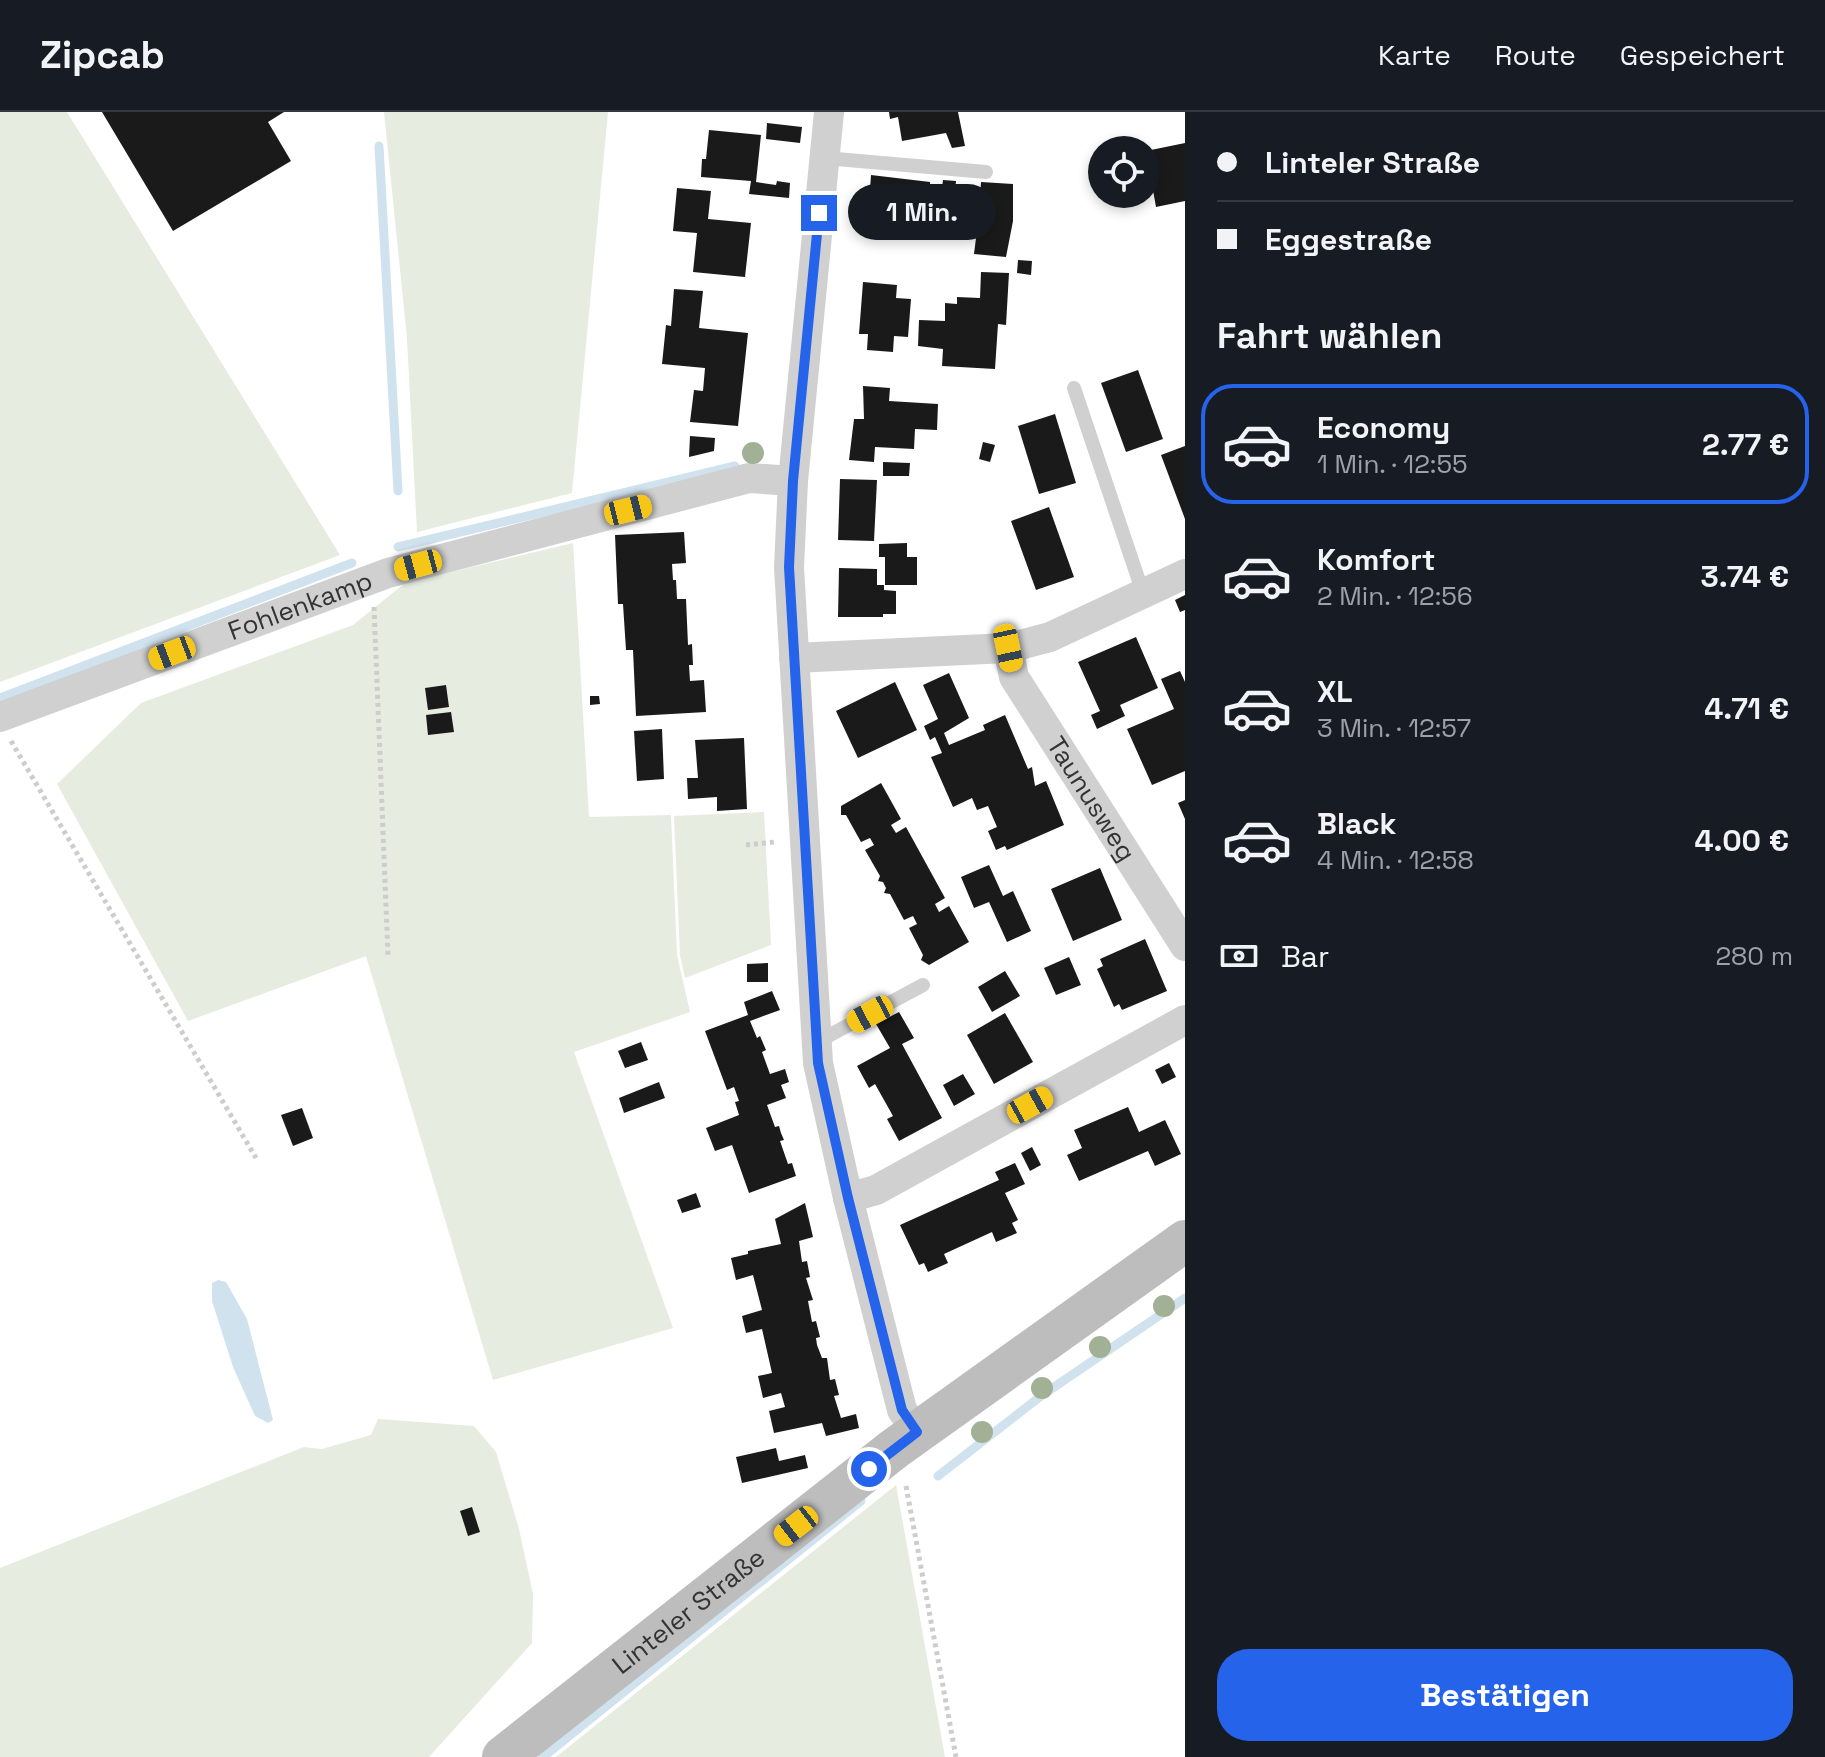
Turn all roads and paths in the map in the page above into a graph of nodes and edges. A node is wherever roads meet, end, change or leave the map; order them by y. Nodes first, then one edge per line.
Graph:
1 (829, 112) edge
2 (825, 158) junction
3 (986, 172) dead end
4 (1074, 388) dead end
5 (793, 481) junction
6 (1185, 574) edge
7 (373, 578) junction
8 (1143, 593) junction
9 (1008, 648) junction
10 (794, 658) junction
11 (4, 727) edge
12 (764, 843) dead end
13 (746, 845) dead end
14 (1185, 946) edge
15 (388, 956) dead end
16 (923, 985) dead end
17 (1185, 1020) edge
18 (817, 1042) junction
19 (256, 1158) dead end
20 (848, 1198) junction
21 (1185, 1241) edge
22 (917, 1432) junction
23 (883, 1457) junction
24 (503, 1757) edge
25 (956, 1757) edge

1 - 2 street
2 - 3 lane
2 - 5 street
4 - 8 lane
5 - 7 street, Fohlenkamp
5 - 10 street
6 - 8 street
7 - 11 street, Fohlenkamp
7 - 15 path
8 - 9 street
9 - 10 street
9 - 14 street, Taunusweg
10 - 18 street
11 - 19 path
12 - 13 path
16 - 18 lane
17 - 20 street
18 - 20 street
20 - 22 street
21 - 22 street, Linteler Straße
22 - 23 street, Linteler Straße
23 - 24 street, Linteler Straße
23 - 25 path

